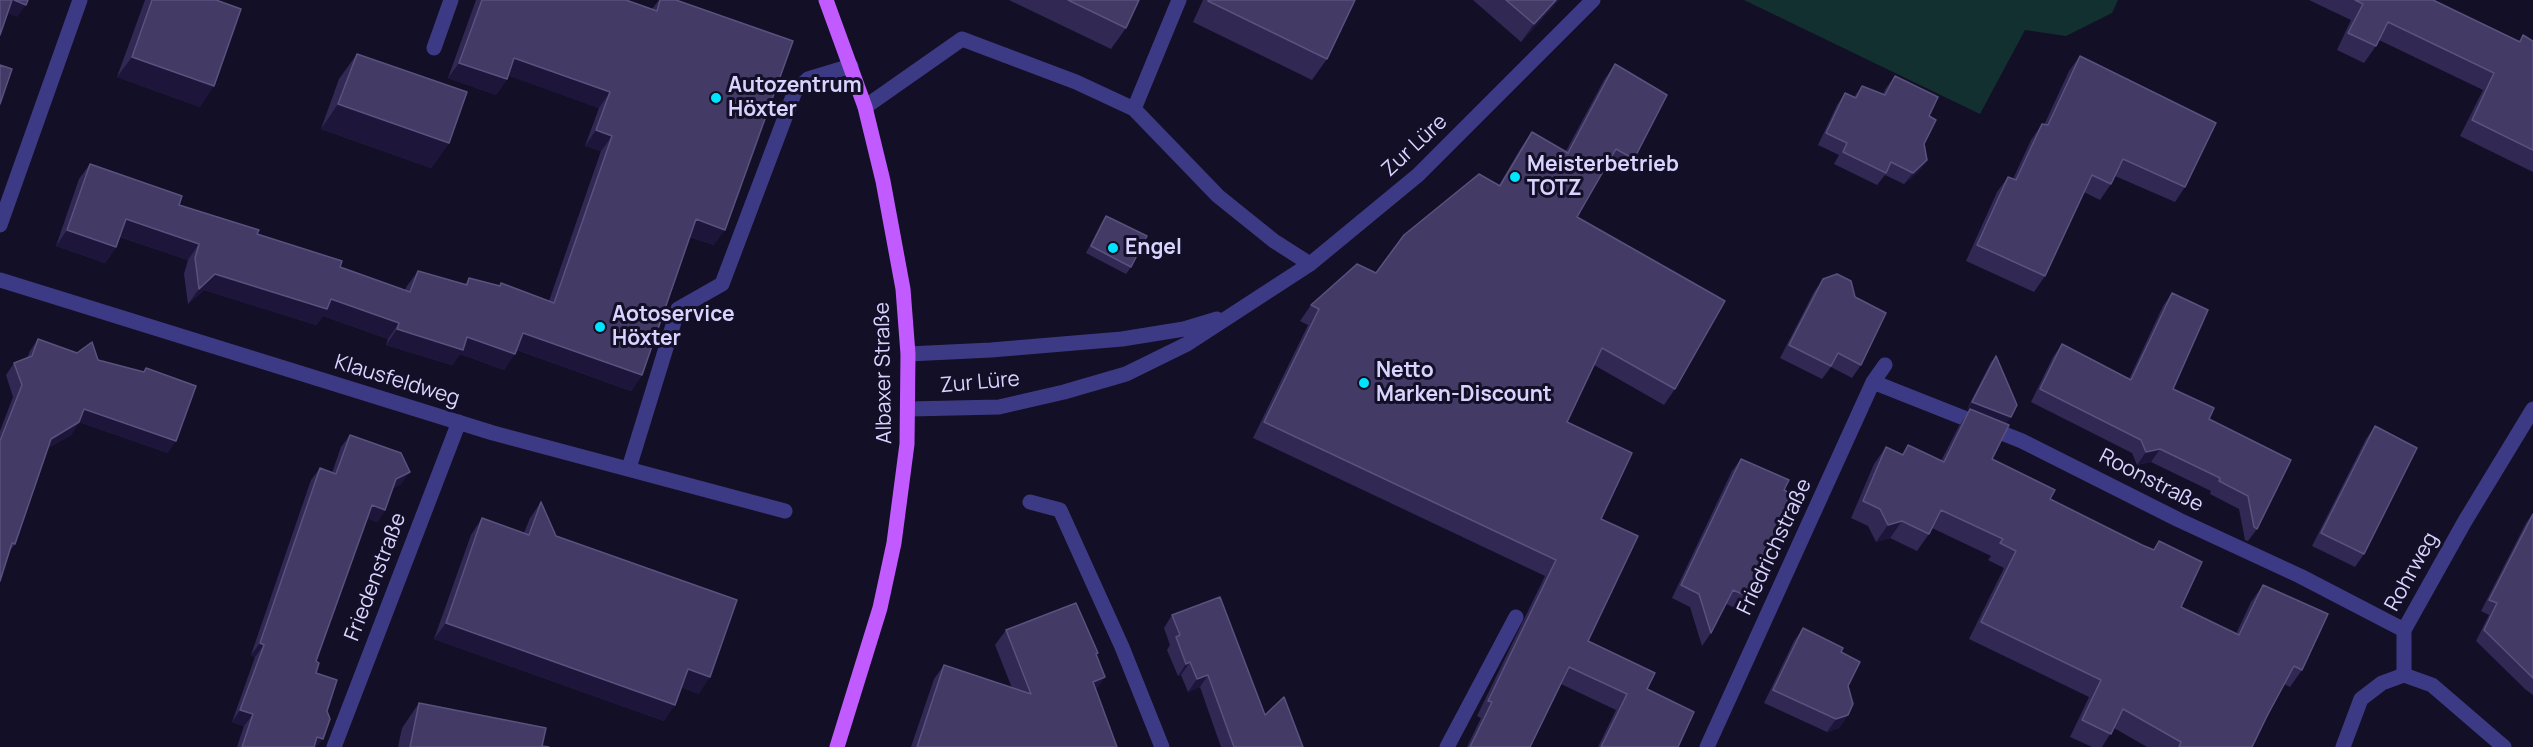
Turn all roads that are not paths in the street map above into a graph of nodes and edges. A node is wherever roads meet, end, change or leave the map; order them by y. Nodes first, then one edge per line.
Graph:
1 (80, 0) edge
2 (451, 0) edge
3 (826, 0) edge
4 (1179, 0) edge
5 (1593, 0) edge
6 (434, 48) dead end
7 (851, 66) junction
8 (864, 107) junction
9 (1134, 109) junction
10 (0, 225) edge
11 (1310, 264) junction
12 (0, 279) edge
13 (1251, 305) junction
14 (908, 354) junction
15 (1885, 365) dead end
16 (1873, 382) junction
17 (909, 409) junction
18 (2533, 409) edge
19 (459, 422) junction
20 (628, 468) junction
21 (1030, 502) dead end
22 (785, 511) dead end
23 (1516, 617) dead end
24 (2404, 630) junction
25 (2404, 675) junction
26 (334, 747) edge
27 (837, 747) edge
28 (1162, 747) edge
29 (1447, 747) edge
30 (1707, 747) edge
31 (2343, 747) edge
32 (2504, 747) edge

1 - 10 street
2 - 6 street
3 - 7 main road, Albaxer Straße
4 - 9 street
5 - 11 street, Zur Lüre
7 - 8 main road, Albaxer Straße
7 - 20 street
8 - 9 street
8 - 14 main road, Albaxer Straße
9 - 11 street
11 - 13 street, Zur Lüre
12 - 19 street, Klausfeldweg
13 - 14 street, Zur Lüre
13 - 17 street, Zur Lüre
14 - 17 main road, Albaxer Straße
15 - 16 street, Friedrichstraße
16 - 24 street, Roonstraße
16 - 30 street, Friedrichstraße
17 - 27 main road, Albaxer Straße
18 - 24 street, Rohrweg
19 - 20 street, Klausfeldweg
19 - 26 street, Friedenstraße
20 - 22 street, Klausfeldweg
21 - 28 street
23 - 29 street
24 - 25 street, Rohrweg
25 - 31 street
25 - 32 street

